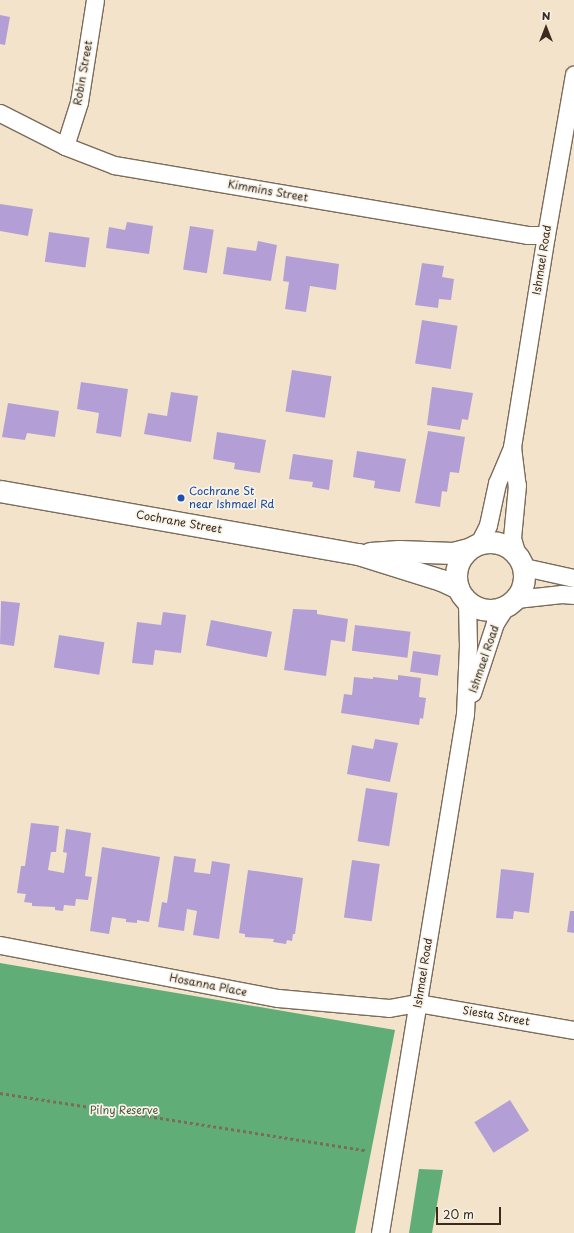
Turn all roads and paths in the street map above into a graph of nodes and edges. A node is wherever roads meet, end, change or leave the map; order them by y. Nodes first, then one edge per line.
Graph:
1 (95, 0) edge
2 (574, 74) edge
3 (0, 113) edge
4 (65, 146) junction
5 (546, 234) junction
6 (512, 447) junction
7 (0, 490) edge
8 (474, 546) junction
9 (358, 554) junction
10 (520, 560) junction
11 (574, 578) edge
12 (462, 594) junction
13 (574, 595) edge
14 (511, 603) junction
15 (465, 714) junction
16 (0, 945) edge
17 (418, 1003) junction
18 (574, 1030) edge
19 (0, 1093) edge
20 (366, 1150) dead end
21 (380, 1233) edge

1 - 4 street, Robin Street
2 - 5 street, Ishmael Road
3 - 4 street, Kimmins Street
4 - 5 street, Kimmins Street
5 - 6 street, Ishmael Road
6 - 8 street, Ishmael Road
6 - 10 street, Ishmael Road
7 - 9 street, Cochrane Street
8 - 9 street, Cochrane Street
8 - 10 street
8 - 12 street
9 - 12 street, Cochrane Street
10 - 11 street
10 - 14 street
12 - 14 street
12 - 15 street, Ishmael Road
13 - 14 street
14 - 15 street, Ishmael Road
15 - 17 street, Ishmael Road
16 - 17 street, Hosanna Place
17 - 18 street, Siesta Street
17 - 21 street, Ishmael Road
19 - 20 path

